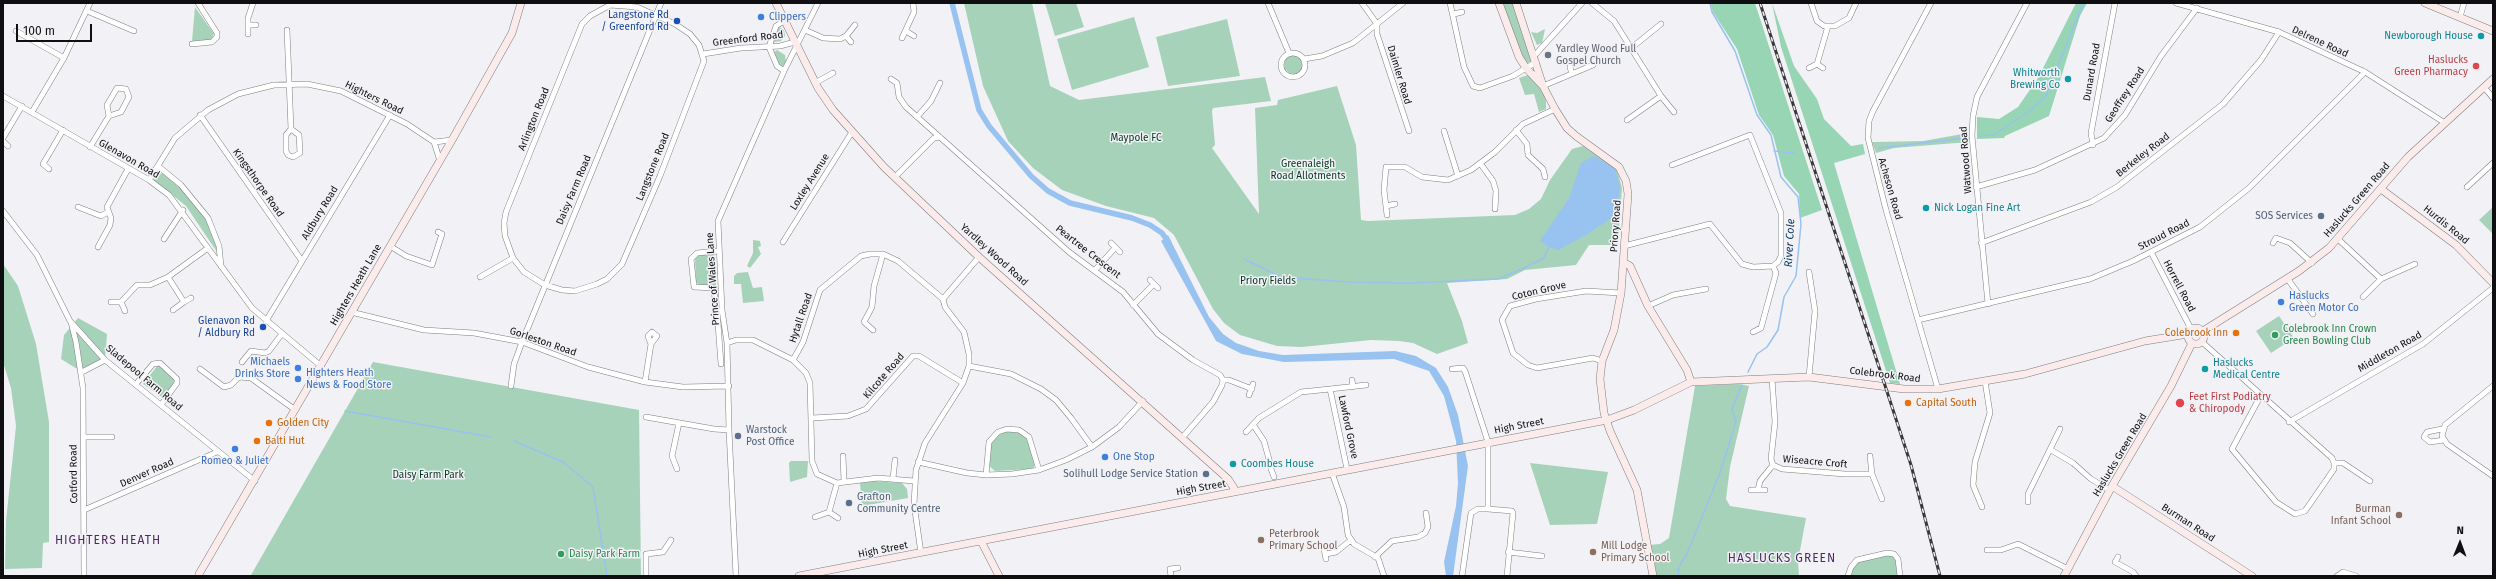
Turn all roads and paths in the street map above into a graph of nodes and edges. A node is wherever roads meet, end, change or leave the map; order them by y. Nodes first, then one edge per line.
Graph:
1 (90, 3) edge
2 (198, 3) edge
3 (253, 3) edge
4 (521, 3) edge
5 (661, 3) edge
6 (776, 3) edge
7 (818, 3) edge
8 (913, 3) edge
9 (1268, 3) edge
10 (1362, 3) edge
11 (1403, 3) edge
12 (1450, 3) edge
13 (1499, 3) edge
14 (1516, 3) edge
15 (1592, 3) edge
16 (1811, 3) edge
17 (1856, 3) edge
18 (1931, 3) edge
19 (2027, 3) edge
20 (2115, 3) edge
21 (2176, 3) edge
22 (2425, 3) edge
23 (2464, 3) edge
24 (1578, 4) edge
25 (2197, 8) junction
26 (87, 11) junction
27 (1462, 12) dead end
28 (656, 14) junction
29 (1454, 14) junction
30 (2460, 17) junction
31 (784, 21) junction
32 (1376, 24) junction
33 (1661, 24) dead end
34 (248, 25) junction
35 (256, 25) dead end
36 (855, 25) dead end
37 (1828, 26) junction
38 (288, 30) dead end
39 (804, 30) junction
40 (16, 31) dead end
41 (134, 31) dead end
42 (906, 31) junction
43 (2493, 31) edge
44 (2279, 32) junction
45 (248, 34) dead end
46 (846, 36) junction
47 (914, 36) dead end
48 (902, 38) dead end
49 (851, 42) dead end
50 (796, 45) junction
51 (196, 46) dead end
52 (769, 47) junction
53 (1630, 49) junction
54 (1290, 53) junction
55 (703, 54) junction
56 (64, 58) junction
57 (1535, 58) junction
58 (1304, 59) junction
59 (1817, 64) junction
60 (1593, 65) dead end
61 (1570, 67) dead end
62 (1526, 68) junction
63 (1809, 68) dead end
64 (1823, 68) dead end
65 (784, 72) junction
66 (2365, 72) junction
67 (833, 73) dead end
68 (1572, 74) junction
69 (891, 79) dead end
70 (2493, 79) edge
71 (940, 82) dead end
72 (815, 83) junction
73 (290, 84) junction
74 (1543, 86) junction
75 (2484, 87) junction
76 (3, 96) edge
77 (1661, 96) junction
78 (2493, 98) edge
79 (22, 106) junction
80 (1555, 109) junction
81 (32, 112) junction
82 (1674, 112) dead end
83 (200, 115) junction
84 (390, 115) junction
85 (109, 116) junction
86 (917, 117) junction
87 (1627, 120) dead end
88 (2444, 123) junction
89 (291, 129) junction
90 (63, 130) junction
91 (1516, 130) junction
92 (1409, 131) dead end
93 (1444, 131) dead end
94 (852, 132) junction
95 (3, 138) edge
96 (940, 138) junction
97 (452, 140) junction
98 (3, 141) edge
99 (434, 142) junction
100 (2093, 145) junction
101 (8, 146) dead end
102 (90, 146) junction
103 (1384, 160) dead end
104 (440, 161) junction
105 (1480, 163) junction
106 (2493, 163) edge
107 (1672, 165) dead end
108 (158, 166) junction
109 (1386, 167) junction
110 (49, 169) dead end
111 (128, 169) junction
112 (1458, 176) junction
113 (895, 177) junction
114 (1545, 177) dead end
115 (149, 180) junction
116 (2467, 187) dead end
117 (1976, 188) junction
118 (2381, 189) junction
119 (1395, 204) dead end
120 (1386, 206) junction
121 (78, 207) dead end
122 (1495, 209) dead end
123 (182, 210) junction
124 (3, 211) edge
125 (108, 212) junction
126 (1387, 215) dead end
127 (438, 232) dead end
128 (164, 239) dead end
129 (2338, 239) junction
130 (783, 242) dead end
131 (1111, 243) dead end
132 (1981, 243) junction
133 (2272, 243) dead end
134 (390, 246) junction
135 (1624, 246) junction
136 (98, 247) dead end
137 (208, 248) junction
138 (1115, 248) junction
139 (718, 251) junction
140 (1120, 252) dead end
141 (2150, 252) junction
142 (883, 254) junction
143 (980, 257) junction
144 (513, 258) junction
145 (302, 261) junction
146 (1623, 262) junction
147 (2312, 262) junction
148 (2415, 264) dead end
149 (221, 266) junction
150 (1773, 266) junction
151 (1095, 270) junction
152 (1809, 272) dead end
153 (480, 276) dead end
154 (168, 277) junction
155 (2287, 278) junction
156 (2381, 279) junction
157 (2493, 282) edge
158 (1154, 284) dead end
159 (545, 285) junction
160 (2493, 288) edge
161 (1706, 289) dead end
162 (1621, 293) junction
163 (2363, 296) dead end
164 (191, 298) dead end
165 (943, 300) junction
166 (111, 302) dead end
167 (121, 302) junction
168 (184, 302) junction
169 (1988, 304) junction
170 (1133, 305) junction
171 (1648, 306) junction
172 (173, 310) dead end
173 (716, 310) junction
174 (722, 310) junction
175 (125, 311) dead end
176 (351, 312) junction
177 (2313, 314) dead end
178 (1918, 320) junction
179 (70, 321) junction
180 (266, 321) junction
181 (873, 330) dead end
182 (2189, 331) junction
183 (2203, 331) junction
184 (1753, 332) dead end
185 (281, 335) junction
186 (522, 342) junction
187 (2202, 342) junction
188 (727, 343) junction
189 (2192, 343) junction
190 (651, 344) dead end
191 (105, 360) junction
192 (793, 360) junction
193 (1602, 361) junction
194 (242, 362) dead end
195 (721, 364) dead end
196 (321, 366) junction
197 (969, 366) junction
198 (200, 369) dead end
199 (1452, 369) dead end
200 (82, 372) junction
201 (1809, 377) junction
202 (1772, 378) junction
203 (1223, 380) junction
204 (1352, 380) dead end
205 (1985, 381) junction
206 (645, 382) junction
207 (1692, 382) junction
208 (963, 383) junction
209 (136, 384) junction
210 (1366, 385) dead end
211 (511, 386) dead end
212 (729, 386) junction
213 (2493, 386) edge
214 (1353, 387) junction
215 (1330, 389) junction
216 (1938, 389) junction
217 (1249, 395) dead end
218 (2261, 396) junction
219 (1143, 401) junction
220 (161, 404) junction
221 (294, 409) junction
222 (646, 417) dead end
223 (812, 418) junction
224 (1607, 420) junction
225 (2289, 422) junction
226 (679, 423) junction
227 (1254, 426) junction
228 (2060, 429) dead end
229 (2442, 429) junction
230 (729, 430) junction
231 (1246, 432) dead end
232 (83, 437) junction
233 (112, 437) dead end
234 (1182, 438) junction
235 (2444, 440) junction
236 (1488, 442) junction
237 (1092, 447) junction
238 (2051, 450) junction
239 (217, 452) junction
240 (843, 456) dead end
241 (1870, 456) dead end
242 (895, 460) dead end
243 (918, 462) junction
244 (1270, 463) dead end
245 (2334, 463) junction
246 (1773, 465) junction
247 (677, 469) dead end
248 (1272, 469) dead end
249 (1347, 469) junction
250 (1040, 470) junction
251 (1332, 473) junction
252 (1872, 474) junction
253 (986, 475) junction
254 (2493, 476) edge
255 (1274, 477) dead end
256 (893, 478) junction
257 (255, 480) junction
258 (844, 481) junction
259 (2370, 481) dead end
260 (914, 482) junction
261 (837, 483) junction
262 (2111, 488) junction
263 (1751, 490) dead end
264 (1758, 490) junction
265 (1765, 490) dead end
266 (1233, 492) junction
267 (1882, 499) dead end
268 (2028, 502) dead end
269 (1982, 507) dead end
270 (1488, 509) junction
271 (84, 510) junction
272 (829, 512) junction
273 (1426, 512) dead end
274 (815, 517) dead end
275 (838, 518) dead end
276 (671, 540) dead end
277 (1351, 540) junction
278 (981, 541) junction
279 (1987, 550) dead end
280 (1508, 552) junction
281 (921, 553) junction
282 (1325, 554) dead end
283 (1542, 556) dead end
284 (1375, 557) junction
285 (2118, 557) dead end
286 (1178, 568) dead end
287 (2068, 569) junction
288 (197, 575) edge
289 (84, 576) edge
290 (646, 576) edge
291 (736, 576) edge
292 (799, 576) edge
293 (999, 576) edge
294 (1171, 576) edge
295 (1384, 576) edge
296 (1462, 576) edge
297 (1507, 576) edge
298 (1653, 576) edge
299 (1848, 576) edge
300 (1900, 576) edge
301 (2064, 576) edge
302 (2136, 576) edge
303 (2252, 576) edge
304 (2338, 576) edge
305 (2356, 576) edge

1 - 26 street
2 - 51 street
3 - 34 street
4 - 97 street, Highters Heath Lane
5 - 28 street, Daisy Farm Road
6 - 31 street, Yardley Wood Road
7 - 39 street, Prince of Wales Lane
8 - 42 street
9 - 54 street
10 - 32 street
11 - 32 street
12 - 29 street
13 - 62 street, Priory Road
14 - 57 street, Priory Road
15 - 53 street
16 - 37 street
17 - 37 street
18 - 178 street, Acheson Road
19 - 117 street, Watwood Road
20 - 100 street, Dunard Road
21 - 25 street, Delrene Road
22 - 30 street
23 - 30 street
24 - 57 street
25 - 44 street, Delrene Road
25 - 100 street, Geoffrey Road
26 - 41 street
26 - 56 street
27 - 29 street
28 - 55 street
28 - 144 street, Arlington Road
28 - 159 street, Daisy Farm Road
29 - 62 street
30 - 43 street
31 - 50 street, Yardley Wood Road
31 - 52 street
32 - 58 street
32 - 92 street, Daimler Road
33 - 53 street
34 - 35 street
34 - 45 street
36 - 46 street
37 - 59 street
38 - 73 street
39 - 46 street
39 - 50 street, Prince of Wales Lane
40 - 56 street
42 - 47 street
42 - 48 street
44 - 66 street, Delrene Road
44 - 132 street, Berkeley Road
46 - 49 street
50 - 52 street, Greenford Road
50 - 65 street, Prince of Wales Lane
50 - 72 street, Yardley Wood Road
52 - 55 street, Greenford Road
52 - 65 street
53 - 77 street
54 - 58 street
54 - 58 street
55 - 159 street, Langstone Road
56 - 81 street
57 - 62 street
57 - 74 street, Priory Road
59 - 63 street
59 - 64 street
60 - 68 street
61 - 68 street
62 - 74 street, Priory Road
65 - 139 street, Prince of Wales Lane
66 - 88 street, Delrene Road
66 - 141 street, Stroud Road
67 - 72 street
68 - 74 street
69 - 86 street, Peartree Crescent
70 - 75 street, Haslucks Green Road
71 - 86 street
72 - 94 street, Yardley Wood Road
73 - 83 street, Highters Road
73 - 84 street, Highters Road
73 - 89 street
74 - 80 street, Priory Road
75 - 78 street
75 - 88 street, Haslucks Green Road
76 - 79 street, Glenavon Road
77 - 82 street
77 - 87 street
79 - 81 street, Glenavon Road
79 - 95 street
80 - 91 street
80 - 135 street, Priory Road
81 - 90 street, Glenavon Road
83 - 108 street, Highters Road
83 - 145 street, Kingsthorpe Road
84 - 99 street, Highters Road
84 - 145 street, Aldbury Road
85 - 85 street
85 - 102 street
86 - 96 street, Peartree Crescent
88 - 118 street, Haslucks Green Road
89 - 89 street
90 - 102 street, Glenavon Road
90 - 110 street
91 - 105 street
91 - 114 street
93 - 112 street
94 - 113 street, Yardley Wood Road
94 - 130 street, Loxley Avenue
96 - 113 street
96 - 151 street, Peartree Crescent
97 - 99 street
97 - 104 street, Highters Heath Lane
98 - 101 street
99 - 104 street
100 - 117 street, Geoffrey Road
102 - 111 street, Glenavon Road
103 - 109 street
104 - 134 street, Highters Heath Lane
105 - 112 street
105 - 122 street
106 - 116 street
107 - 150 street
108 - 115 street, Highters Road
108 - 149 street, Glenavon Road
109 - 112 street
109 - 120 street
111 - 115 street, Glenavon Road
111 - 125 street
113 - 143 street, Yardley Wood Road
115 - 123 street, Glenavon Road
117 - 132 street, Watwood Road
118 - 129 street, Haslucks Green Road
118 - 157 street, Hurdis Road
119 - 120 street
120 - 126 street
121 - 125 street
123 - 128 street
123 - 137 street, Glenavon Road
124 - 179 street, Sladepool Farm Road
125 - 136 street
127 - 134 street
129 - 147 street, Haslucks Green Road
129 - 156 street
131 - 138 street
132 - 169 street, Watwood Road
133 - 147 street
134 - 176 street, Highters Heath Lane
135 - 146 street, Priory Road
135 - 150 street
137 - 149 street, Glenavon Road
137 - 154 street
138 - 140 street
138 - 151 street
139 - 173 street
139 - 174 street, Prince of Wales Lane
141 - 169 street, Stroud Road
141 - 182 street, Horrell Road
142 - 165 street
142 - 181 street
142 - 192 street, Hytall Road
143 - 165 street
143 - 219 street, Yardley Wood Road
144 - 153 street
144 - 159 street, Arlington Road
145 - 180 street, Aldbury Road
146 - 162 street
146 - 171 street, Priory Road
147 - 155 street, Haslucks Green Road
148 - 156 street
149 - 180 street, Glenavon Road
150 - 184 street
151 - 170 street, Peartree Crescent
152 - 201 street
154 - 167 street
154 - 168 street
155 - 177 street
155 - 183 street, Haslucks Green Road
156 - 163 street
158 - 170 street
159 - 186 street, Daisy Farm Road
160 - 225 street, Middleton Road
161 - 171 street
162 - 193 street
162 - 193 street, Coton Grove
164 - 168 street
165 - 197 street
166 - 167 street
167 - 175 street
168 - 172 street
169 - 178 street, Stroud Road
170 - 203 street, Peartree Crescent
171 - 207 street, Priory Road
173 - 174 street
173 - 195 street
174 - 188 street, Prince of Wales Lane
176 - 186 street, Gorleston Road
176 - 196 street, Highters Heath Lane
178 - 216 street, Acheson Road
179 - 191 street, Sladepool Farm Road
179 - 200 street, Cotford Road
180 - 185 street, Glenavon Road
182 - 183 street
182 - 189 street
182 - 205 street, Colebrook Road
183 - 187 street
185 - 194 street
185 - 196 street, Glenavon Road
186 - 206 street, Gorleston Road
186 - 211 street, Daisy Farm Road
187 - 189 street
187 - 218 street
188 - 192 street, Hytall Road
188 - 212 street, Prince of Wales Lane
189 - 262 street, Haslucks Green Road
190 - 206 street
191 - 200 street
191 - 209 street, Sladepool Farm Road
192 - 223 street
193 - 224 street
196 - 221 street, Highters Heath Lane
197 - 208 street
197 - 237 street
198 - 221 street
199 - 236 street
200 - 232 street, Cotford Road
201 - 202 street, Colebrook Road
201 - 216 street, Colebrook Road
202 - 207 street, Colebrook Road
202 - 246 street, Wiseacre Croft
203 - 217 street, Peartree Crescent
203 - 234 street
204 - 214 street, Lawford Grove
205 - 216 street, Colebrook Road
205 - 269 street
206 - 212 street, Gorleston Road
207 - 224 street, Colebrook Road
208 - 223 street, Kilcote Road
208 - 243 street
209 - 220 street, Sladepool Farm Road
209 - 220 street
210 - 214 street, Lawford Grove
212 - 230 street, Prince of Wales Lane
213 - 229 street
214 - 215 street, Lawford Grove
215 - 227 street, Lawford Grove
215 - 249 street, Lawford Grove
218 - 225 street
218 - 245 street
219 - 234 street, Yardley Wood Road
219 - 237 street
220 - 239 street, Sladepool Farm Road
221 - 257 street, Highters Heath Lane
222 - 226 street
223 - 261 street
224 - 236 street, High Street
224 - 298 street
225 - 245 street
226 - 230 street
226 - 247 street
227 - 231 street, Lawford Grove
227 - 244 street
228 - 238 street
229 - 235 street
229 - 235 street
230 - 291 street, Prince of Wales Lane
232 - 233 street
232 - 271 street, Cotford Road
234 - 266 street, Yardley Wood Road
235 - 254 street
236 - 249 street, High Street
236 - 270 street
237 - 250 street
238 - 262 street
238 - 268 street
239 - 257 street, Sladepool Farm Road
239 - 271 street, Denver Road
240 - 258 street
241 - 252 street
242 - 256 street
243 - 253 street
243 - 260 street
245 - 259 street
246 - 252 street, Wiseacre Croft
246 - 264 street
248 - 255 street
249 - 251 street, High Street
250 - 253 street
250 - 253 street
251 - 266 street, High Street
251 - 277 street
252 - 267 street
256 - 258 street
256 - 260 street
257 - 288 street, Highters Heath Lane
258 - 261 street
260 - 281 street
261 - 272 street
262 - 287 street, Haslucks Green Road
262 - 303 street, Burman Road
263 - 264 street
264 - 265 street
266 - 278 street, High Street
270 - 280 street
270 - 296 street
271 - 289 street, Cotford Road
272 - 274 street
272 - 275 street
273 - 284 street
276 - 290 street
277 - 282 street
277 - 284 street
278 - 281 street, High Street
278 - 293 street
279 - 287 street
280 - 283 street
280 - 297 street
281 - 292 street, High Street
284 - 295 street
285 - 302 street
286 - 294 street
287 - 301 street, Haslucks Green Road
299 - 300 street
304 - 305 street

